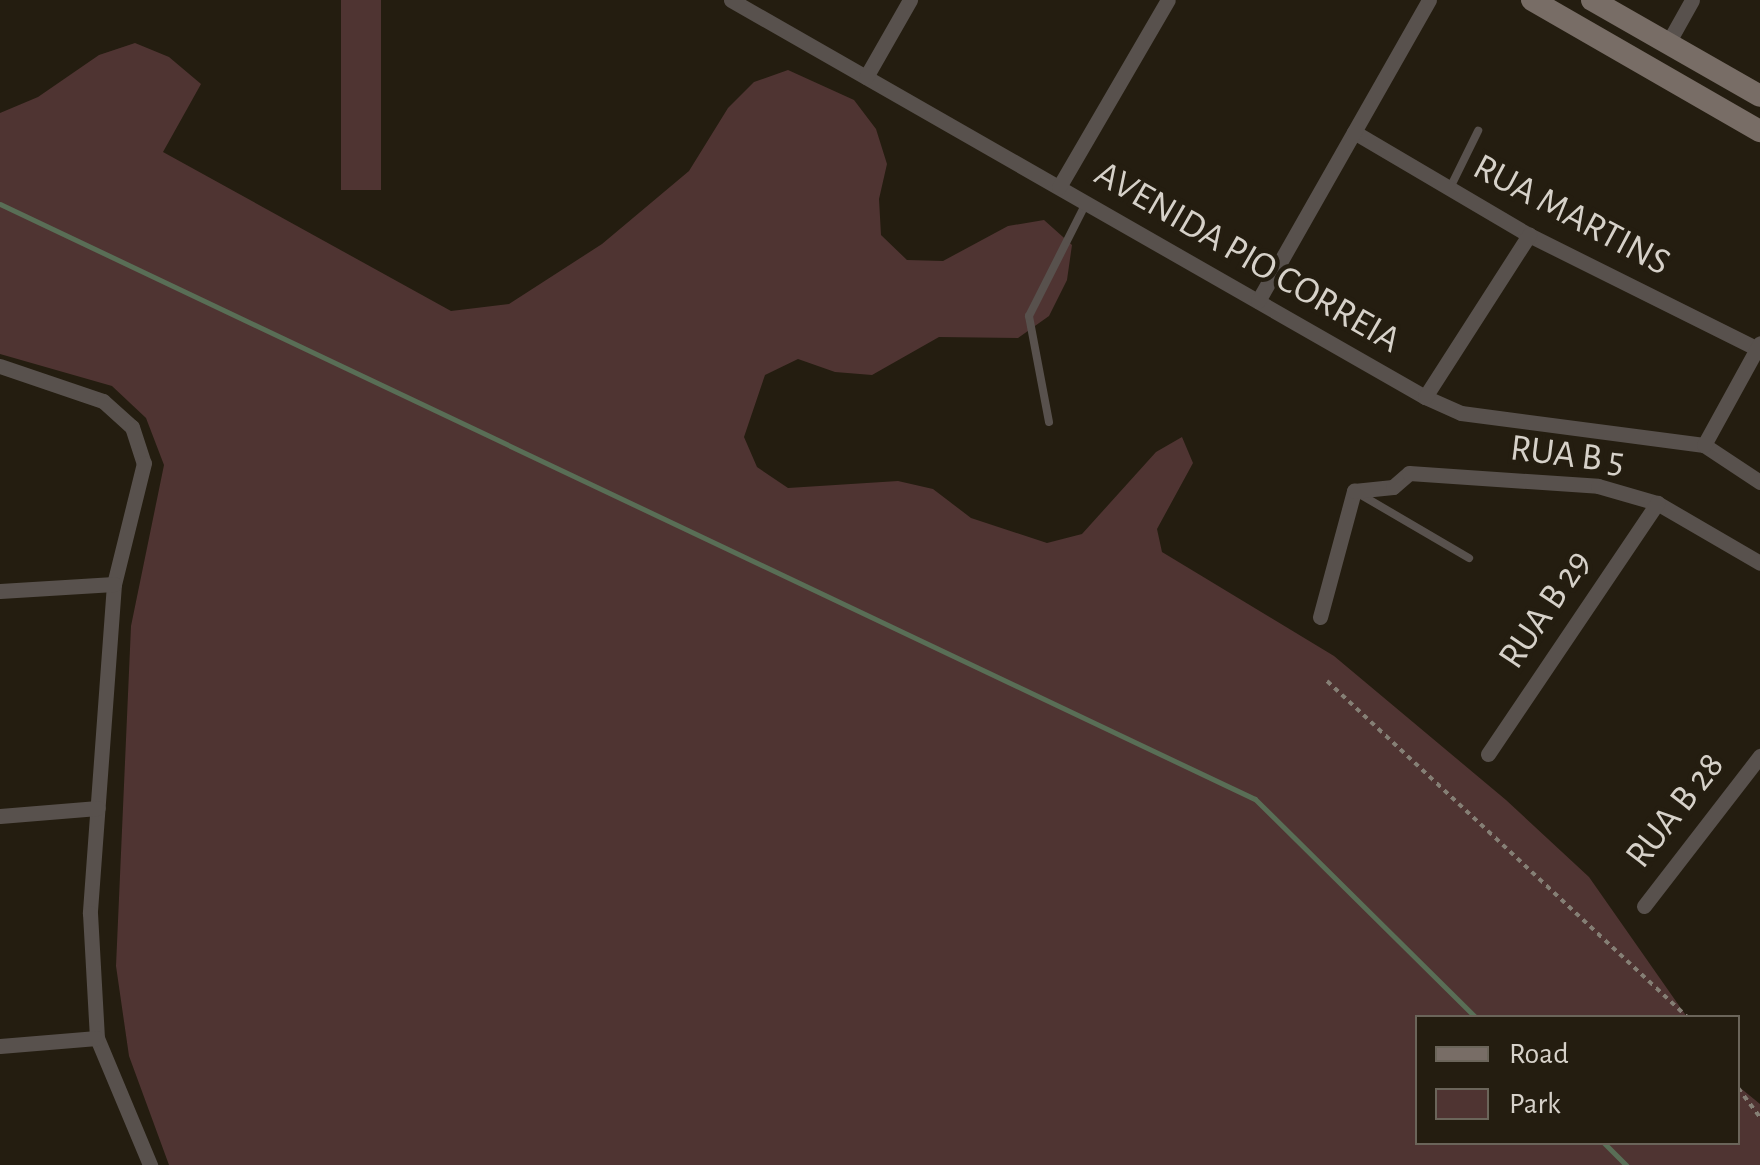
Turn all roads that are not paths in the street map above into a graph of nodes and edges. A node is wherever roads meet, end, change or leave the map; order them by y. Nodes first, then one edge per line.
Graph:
1 (731, 0) edge
2 (910, 0) edge
3 (1168, 0) edge
4 (1429, 0) edge
5 (1532, 0) edge
6 (1592, 0) edge
7 (1692, 0) edge
8 (1668, 43) junction
9 (866, 77) junction
10 (1760, 96) edge
11 (1478, 130) dead end
12 (1760, 131) edge
13 (1354, 132) junction
14 (1059, 187) junction
15 (1450, 188) junction
16 (1086, 203) junction
17 (1529, 235) junction
18 (1258, 302) junction
19 (1759, 347) edge
20 (0, 366) edge
21 (1425, 396) junction
22 (1049, 422) dead end
23 (1704, 445) junction
24 (1760, 482) edge
25 (1354, 492) junction
26 (1657, 503) junction
27 (1468, 558) dead end
28 (1760, 563) edge
29 (114, 584) junction
30 (0, 590) edge
31 (1320, 617) dead end
32 (1488, 754) dead end
33 (1760, 756) edge
34 (98, 808) junction
35 (0, 816) edge
36 (1644, 906) dead end
37 (97, 1038) junction
38 (0, 1046) edge
39 (150, 1165) edge

1 - 9 street, AVENIDA PIO CORREIA
2 - 9 street
3 - 14 street
4 - 13 street
5 - 12 street
6 - 8 street
7 - 8 street
8 - 10 street
9 - 14 street, AVENIDA PIO CORREIA
11 - 15 lane
13 - 15 street, RUA MARTINS
13 - 18 street
14 - 16 street, AVENIDA PIO CORREIA
15 - 17 street, RUA MARTINS
16 - 18 street, AVENIDA PIO CORREIA
16 - 22 lane
17 - 19 street, RUA MARTINS
17 - 21 street
18 - 21 street, AVENIDA PIO CORREIA
19 - 23 street
20 - 29 street
21 - 23 street, AVENIDA PIO CORREIA
23 - 24 street, AVENIDA PIO CORREIA
25 - 26 street, RUA B 5
25 - 27 lane
25 - 31 street
26 - 28 street, RUA B 5
26 - 32 street, RUA B 29
29 - 30 street
29 - 34 street
33 - 36 street, RUA B 28
34 - 35 street
34 - 37 street
37 - 38 street
37 - 39 street

